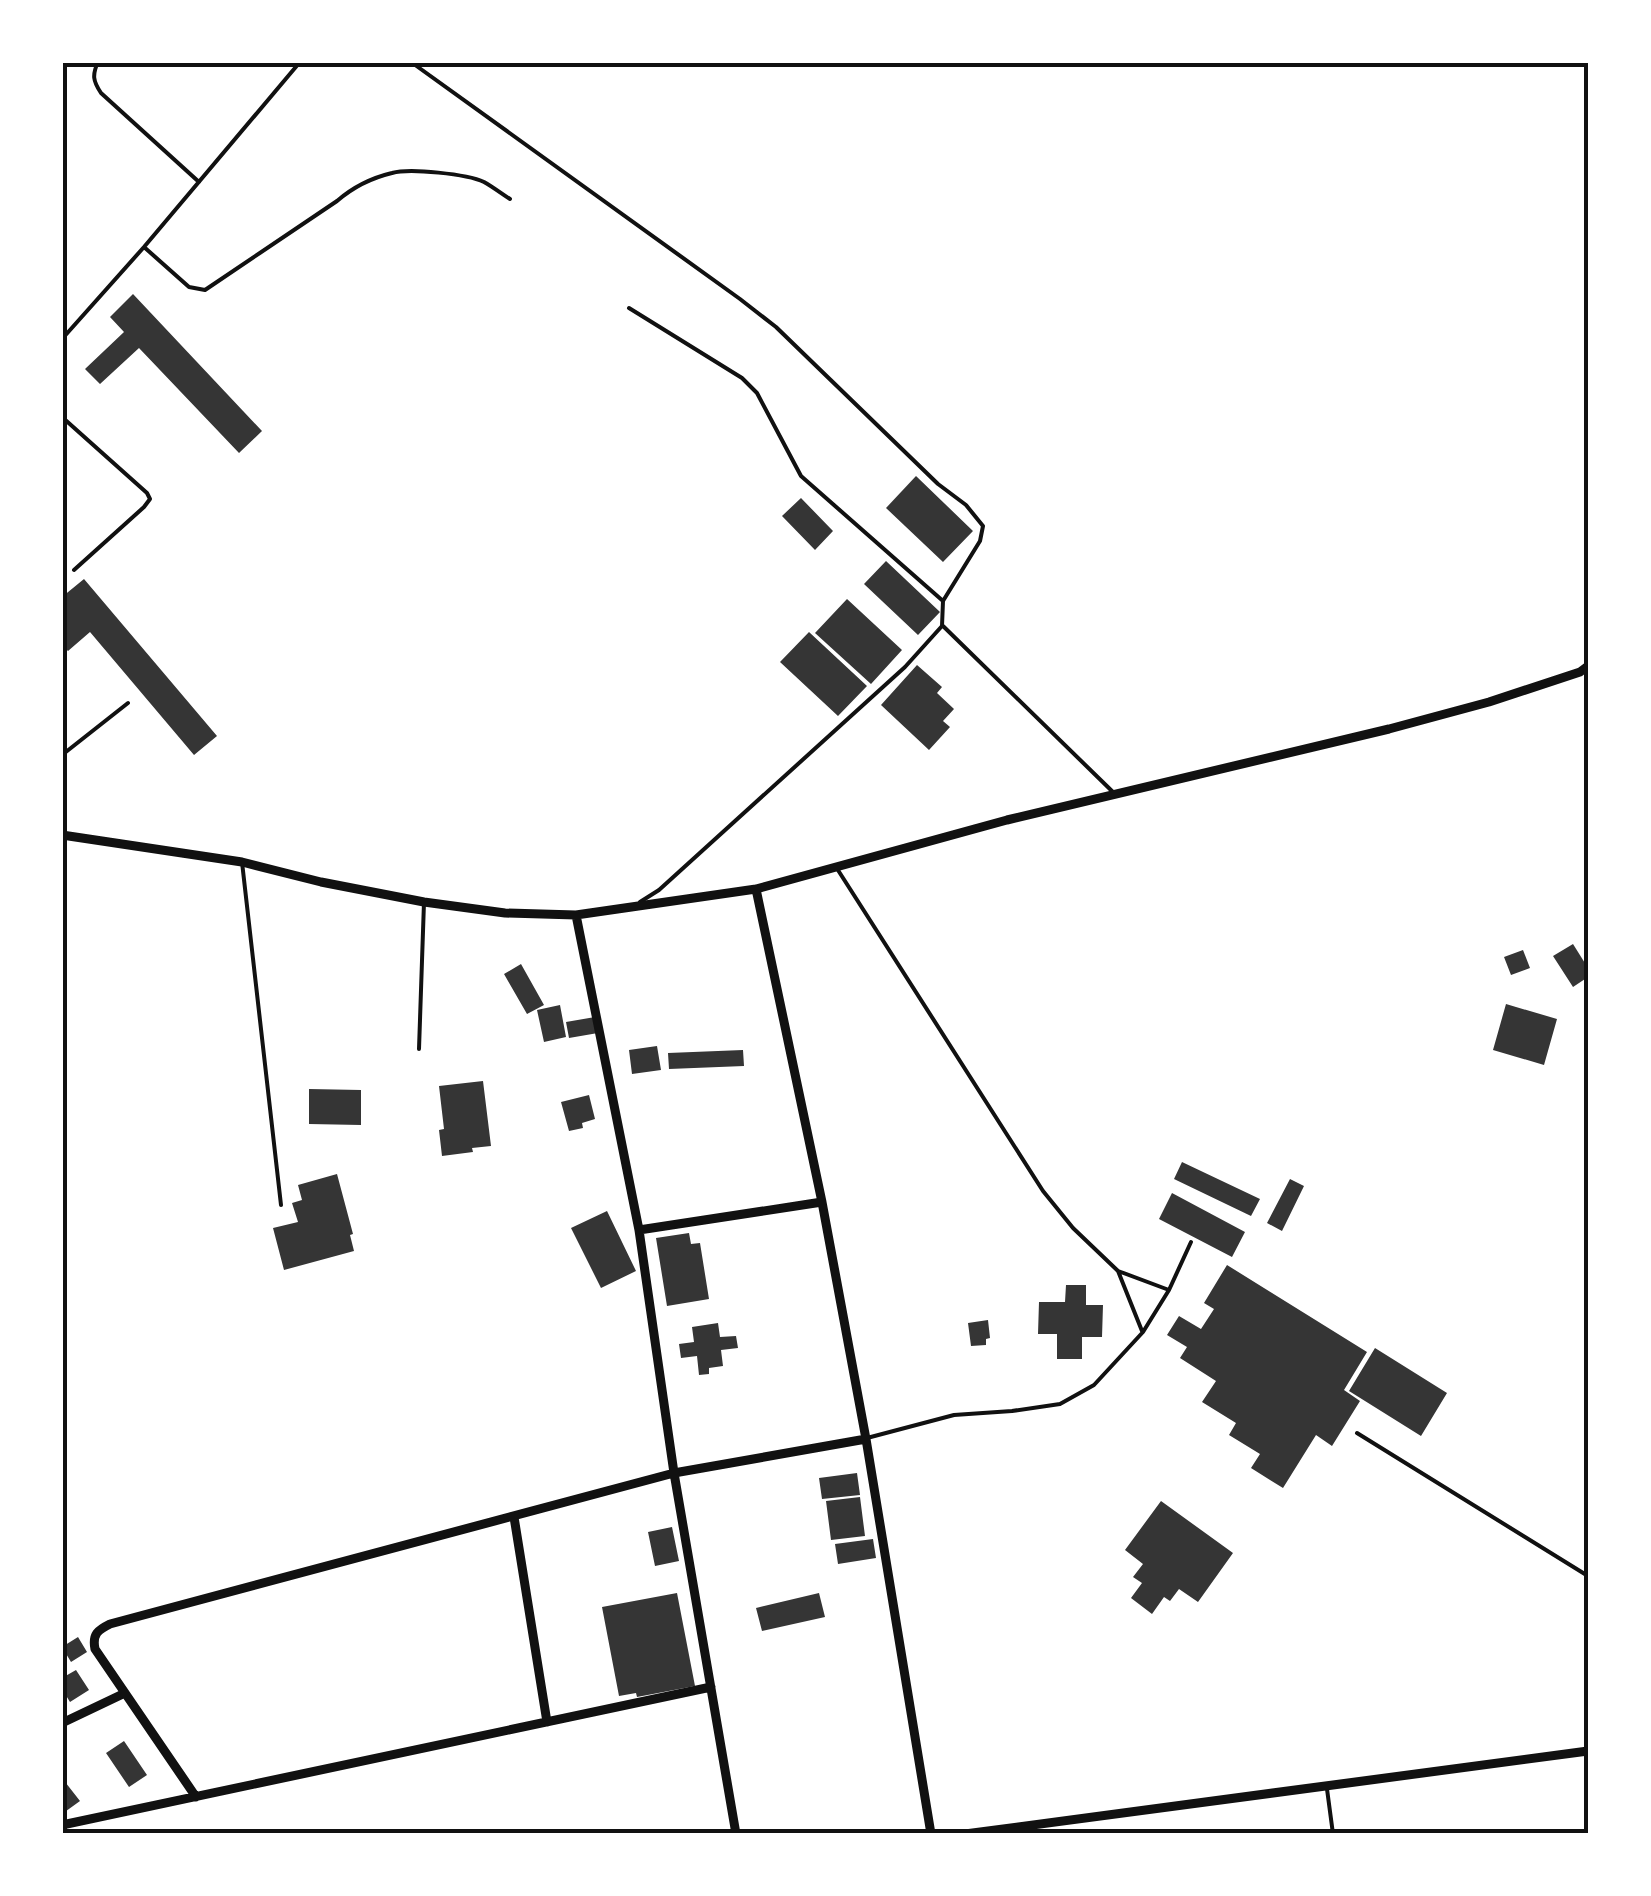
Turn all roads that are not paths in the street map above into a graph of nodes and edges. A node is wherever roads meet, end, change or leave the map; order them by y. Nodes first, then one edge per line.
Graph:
1 (98, 62) edge
2 (300, 62) edge
3 (411, 62) edge
4 (199, 182) junction
5 (510, 199) dead end
6 (144, 246) junction
7 (630, 308) dead end
8 (62, 338) edge
9 (62, 416) edge
10 (74, 570) dead end
11 (944, 600) junction
12 (942, 626) junction
13 (1588, 666) edge
14 (128, 702) dead end
15 (62, 754) edge
16 (1115, 794) junction
17 (62, 835) edge
18 (242, 862) junction
19 (836, 867) junction
20 (756, 889) junction
21 (424, 902) junction
22 (631, 907) junction
23 (576, 915) junction
24 (419, 1049) dead end
25 (822, 1202) junction
26 (281, 1205) dead end
27 (639, 1230) junction
28 (1191, 1242) dead end
29 (1118, 1271) junction
30 (1169, 1290) junction
31 (1142, 1332) junction
32 (1357, 1433) dead end
33 (866, 1439) junction
34 (674, 1472) junction
35 (514, 1517) junction
36 (1588, 1576) edge
37 (712, 1687) junction
38 (125, 1692) junction
39 (547, 1722) junction
40 (62, 1723) edge
41 (1588, 1751) edge
42 (1326, 1786) junction
43 (196, 1796) junction
44 (62, 1825) edge
45 (736, 1834) edge
46 (931, 1834) edge
47 (965, 1834) edge
48 (1333, 1834) edge

1 - 4 lane
2 - 4 lane
3 - 11 lane
4 - 6 lane
5 - 6 lane
6 - 8 lane
7 - 11 lane
9 - 10 lane
11 - 12 lane
12 - 16 lane
12 - 22 lane
13 - 16 street
14 - 15 lane
16 - 19 street
17 - 18 street
18 - 21 street
18 - 26 lane
19 - 20 street
19 - 29 lane
20 - 22 street
20 - 25 street
21 - 23 street
21 - 24 lane
22 - 23 street
23 - 27 street
25 - 27 street
25 - 33 street
27 - 34 street
28 - 30 lane
29 - 30 lane
29 - 31 lane
30 - 31 lane
31 - 33 lane
32 - 36 lane
33 - 34 street
33 - 46 street
34 - 35 street
34 - 37 street
35 - 38 street
35 - 39 street
37 - 39 street
37 - 45 street
38 - 40 street
38 - 43 street
39 - 43 street
41 - 42 street
42 - 47 street
42 - 48 lane
43 - 44 street

